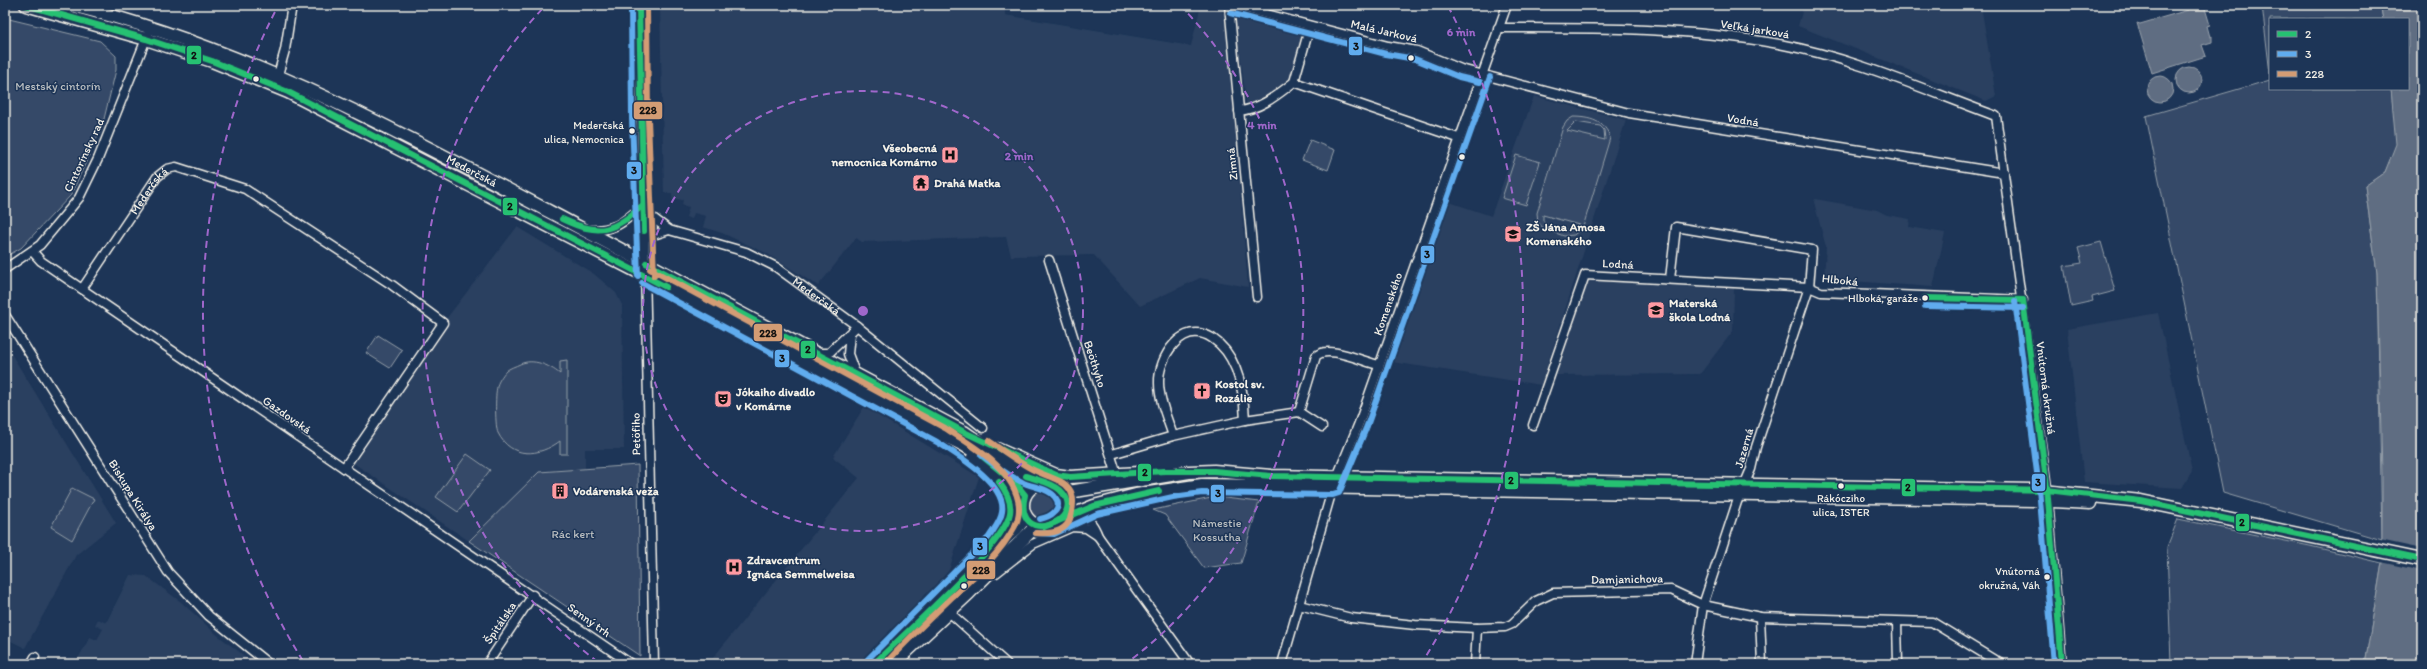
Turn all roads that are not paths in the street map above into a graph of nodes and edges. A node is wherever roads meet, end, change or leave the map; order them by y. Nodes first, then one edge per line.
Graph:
1 (26, 5) edge
2 (71, 5) edge
3 (292, 5) edge
4 (639, 5) edge
5 (1231, 5) edge
6 (1507, 5) edge
7 (1310, 26) junction
8 (150, 27) junction
9 (1498, 28) junction
10 (146, 39) junction
11 (1482, 74) junction
12 (278, 75) junction
13 (261, 80) junction
14 (1294, 82) junction
15 (1239, 111) junction
16 (1996, 116) joint
17 (1458, 138) junction
18 (2004, 173) junction
19 (643, 205) junction
20 (584, 230) junction
21 (669, 230) junction
22 (644, 238) junction
23 (32, 251) junction
24 (1049, 260) dead end
25 (646, 263) junction
26 (5, 269) edge
27 (646, 276) junction
28 (1670, 279) junction
29 (1809, 287) junction
30 (82, 289) junction
31 (1257, 297) dead end
32 (2023, 300) junction
33 (5, 315) edge
34 (857, 326) junction
35 (850, 334) junction
36 (817, 354) junction
37 (1379, 365) junction
38 (855, 373) junction
39 (1299, 412) junction
40 (1245, 420) junction
41 (1533, 425) dead end
42 (1322, 427) dead end
43 (983, 428) dead end
44 (964, 432) junction
45 (941, 435) junction
46 (1173, 436) junction
47 (1112, 454) junction
48 (344, 468) junction
49 (1189, 472) junction
50 (1117, 475) junction
51 (1335, 482) junction
52 (1042, 483) junction
53 (1742, 490) junction
54 (1063, 493) junction
55 (1025, 495) junction
56 (2048, 495) junction
57 (1077, 514) junction
58 (1026, 517) junction
59 (1060, 520) junction
60 (1037, 526) junction
61 (1098, 536) junction
62 (2422, 560) edge
63 (961, 578) junction
64 (969, 593) junction
65 (533, 596) junction
66 (1298, 605) junction
67 (1703, 605) junction
68 (949, 612) junction
69 (1760, 617) junction
70 (1897, 622) junction
71 (1477, 628) junction
72 (269, 664) edge
73 (487, 664) edge
74 (632, 664) edge
75 (654, 664) edge
76 (874, 664) edge
77 (893, 664) edge
78 (1007, 664) edge
79 (1190, 664) edge
80 (1282, 664) edge
81 (1475, 664) edge
82 (1695, 664) edge
83 (1762, 664) edge
84 (1898, 664) edge
85 (2001, 664) edge
86 (2062, 664) edge

1 - 10 main road, Mederčská
2 - 8 main road, Mederčská
3 - 12 street
4 - 19 street, Petöfiho
5 - 7 street, Malá Jarková
5 - 15 street, Zimná
6 - 9 street, Komenského
7 - 11 street, Malá Jarková
7 - 14 street
8 - 10 street, Cintorínsky rad
8 - 12 main road, Mederčská
9 - 11 street, Komenského
9 - 16 street, Veľká jarková
10 - 13 main road, Mederčská
10 - 23 street, Cintorínsky rad
11 - 17 street, Komenského
11 - 18 street, Vodná
12 - 13 street
12 - 20 main road, Mederčská
13 - 27 main road, Mederčská
14 - 15 street
14 - 17 street
15 - 31 street, Zimná
16 - 18 street, Vnútorná okružná
17 - 37 street, Komenského
18 - 32 street, Vnútorná okružná
19 - 20 street
19 - 21 street, Mederčská
19 - 22 street, Petöfiho
20 - 25 main road, Mederčská
21 - 22 street
21 - 34 street, Mederčská
22 - 25 street, Petöfiho
23 - 26 street, Cintorínsky rad
23 - 30 street, Gazdovská
24 - 47 street, Beöthyho
25 - 27 street, Petöfiho
25 - 36 main road, Mederčská
27 - 45 main road, Mederčská
27 - 75 street, Petöfiho
28 - 29 street, Lodná
28 - 29 street, Hlboká
28 - 41 street, Lodná
29 - 32 street, Hlboká
29 - 53 street, Jazerná
30 - 48 street, Gazdovská
30 - 48 street, Mederčská
32 - 56 street, Vnútorná okružná
33 - 72 street, Biskupa Királya
34 - 35 street
34 - 43 street, Mederčská
35 - 36 street
35 - 38 street
36 - 38 main road, Mederčská
37 - 39 street
37 - 51 street, Komenského
38 - 44 main road, Mederčská
39 - 40 street
39 - 42 street
40 - 46 street
40 - 46 street
44 - 50 main road
44 - 52 main road, Mederčská
45 - 55 main road, Mederčská
45 - 63 main road
46 - 47 street
47 - 50 street, Beöthyho
48 - 65 street, Gazdovská
49 - 50 main road
49 - 51 main road
49 - 54 main road
51 - 53 main road
51 - 57 main road
51 - 66 street
52 - 54 main road
52 - 55 main road
53 - 56 main road
53 - 67 street, Jazerná
54 - 59 main road
55 - 58 main road
56 - 62 main road
56 - 86 street, Vnútorná okružná
57 - 59 main road
57 - 61 street
58 - 60 main road
58 - 63 main road
59 - 60 main road
60 - 64 main road
61 - 64 street
61 - 79 street
63 - 76 main road
64 - 68 main road
65 - 73 street, Špitálska
65 - 74 street, Senný trh
66 - 71 street, Damjanichova
66 - 80 street
67 - 69 street, Damjanichova
67 - 71 street, Damjanichova
67 - 82 street, Jazerná
68 - 77 main road
68 - 78 street
69 - 70 street, Damjanichova
69 - 83 street
70 - 84 street
70 - 85 street, Damjanichova
71 - 81 street

